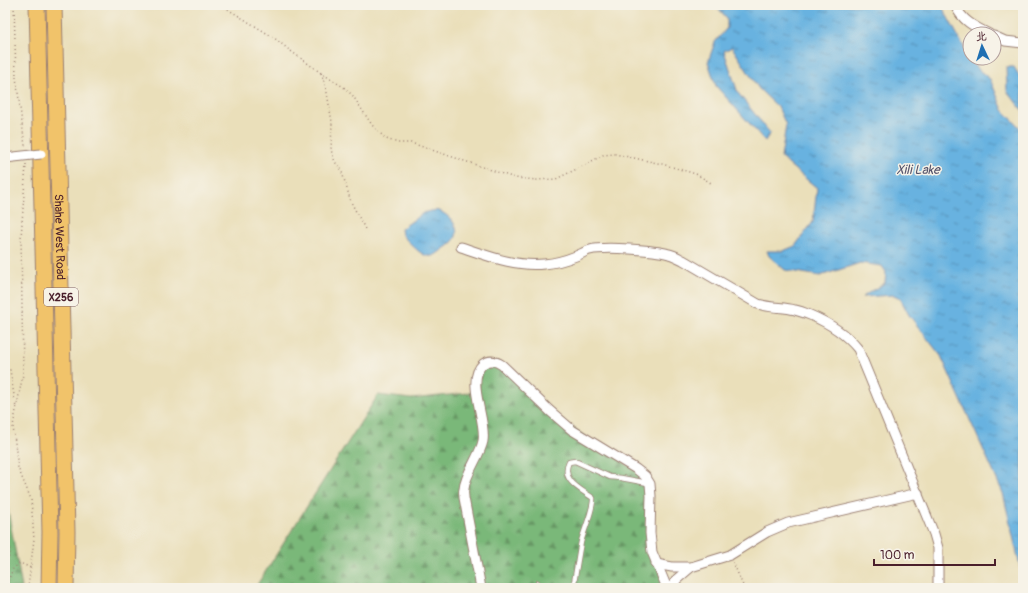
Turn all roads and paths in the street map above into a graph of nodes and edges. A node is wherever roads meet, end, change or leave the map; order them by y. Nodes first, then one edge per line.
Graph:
1 (14, 5) edge
2 (37, 5) edge
3 (54, 5) edge
4 (222, 5) edge
5 (956, 5) edge
6 (973, 26) edge
7 (1002, 40) edge
8 (1023, 43) edge
9 (321, 73) junction
10 (34, 155) junction
11 (5, 158) edge
12 (711, 182) dead end
13 (365, 229) dead end
14 (461, 247) dead end
15 (5, 279) edge
16 (5, 336) edge
17 (5, 377) edge
18 (16, 409) junction
19 (650, 484) junction
20 (918, 493) junction
21 (5, 550) edge
22 (730, 555) junction
23 (656, 564) junction
24 (691, 567) junction
25 (31, 568) junction
26 (5, 570) edge
27 (5, 576) edge
28 (8, 578) junction
29 (5, 588) edge
30 (28, 588) edge
31 (49, 588) edge
32 (66, 588) edge
33 (481, 588) edge
34 (573, 588) edge
35 (667, 588) edge
36 (672, 588) edge
37 (744, 588) edge
38 (938, 588) edge

1 - 10 path
2 - 10 main road, Shahe West Road / X256
3 - 32 main road, Shahe West Road / X256
4 - 9 path
5 - 6 street
7 - 8 street
9 - 12 path
9 - 13 path
10 - 11 street, bridge
10 - 18 path
10 - 31 main road, Shahe West Road / X256
14 - 20 street
15 - 16 path
17 - 18 path
18 - 25 path
19 - 23 street
19 - 33 street
19 - 34 lane
20 - 22 street
20 - 38 street
21 - 26 path
22 - 24 street
22 - 37 path
23 - 24 street
23 - 35 street
24 - 36 street
25 - 28 path
25 - 30 path
27 - 28 path
28 - 29 path

